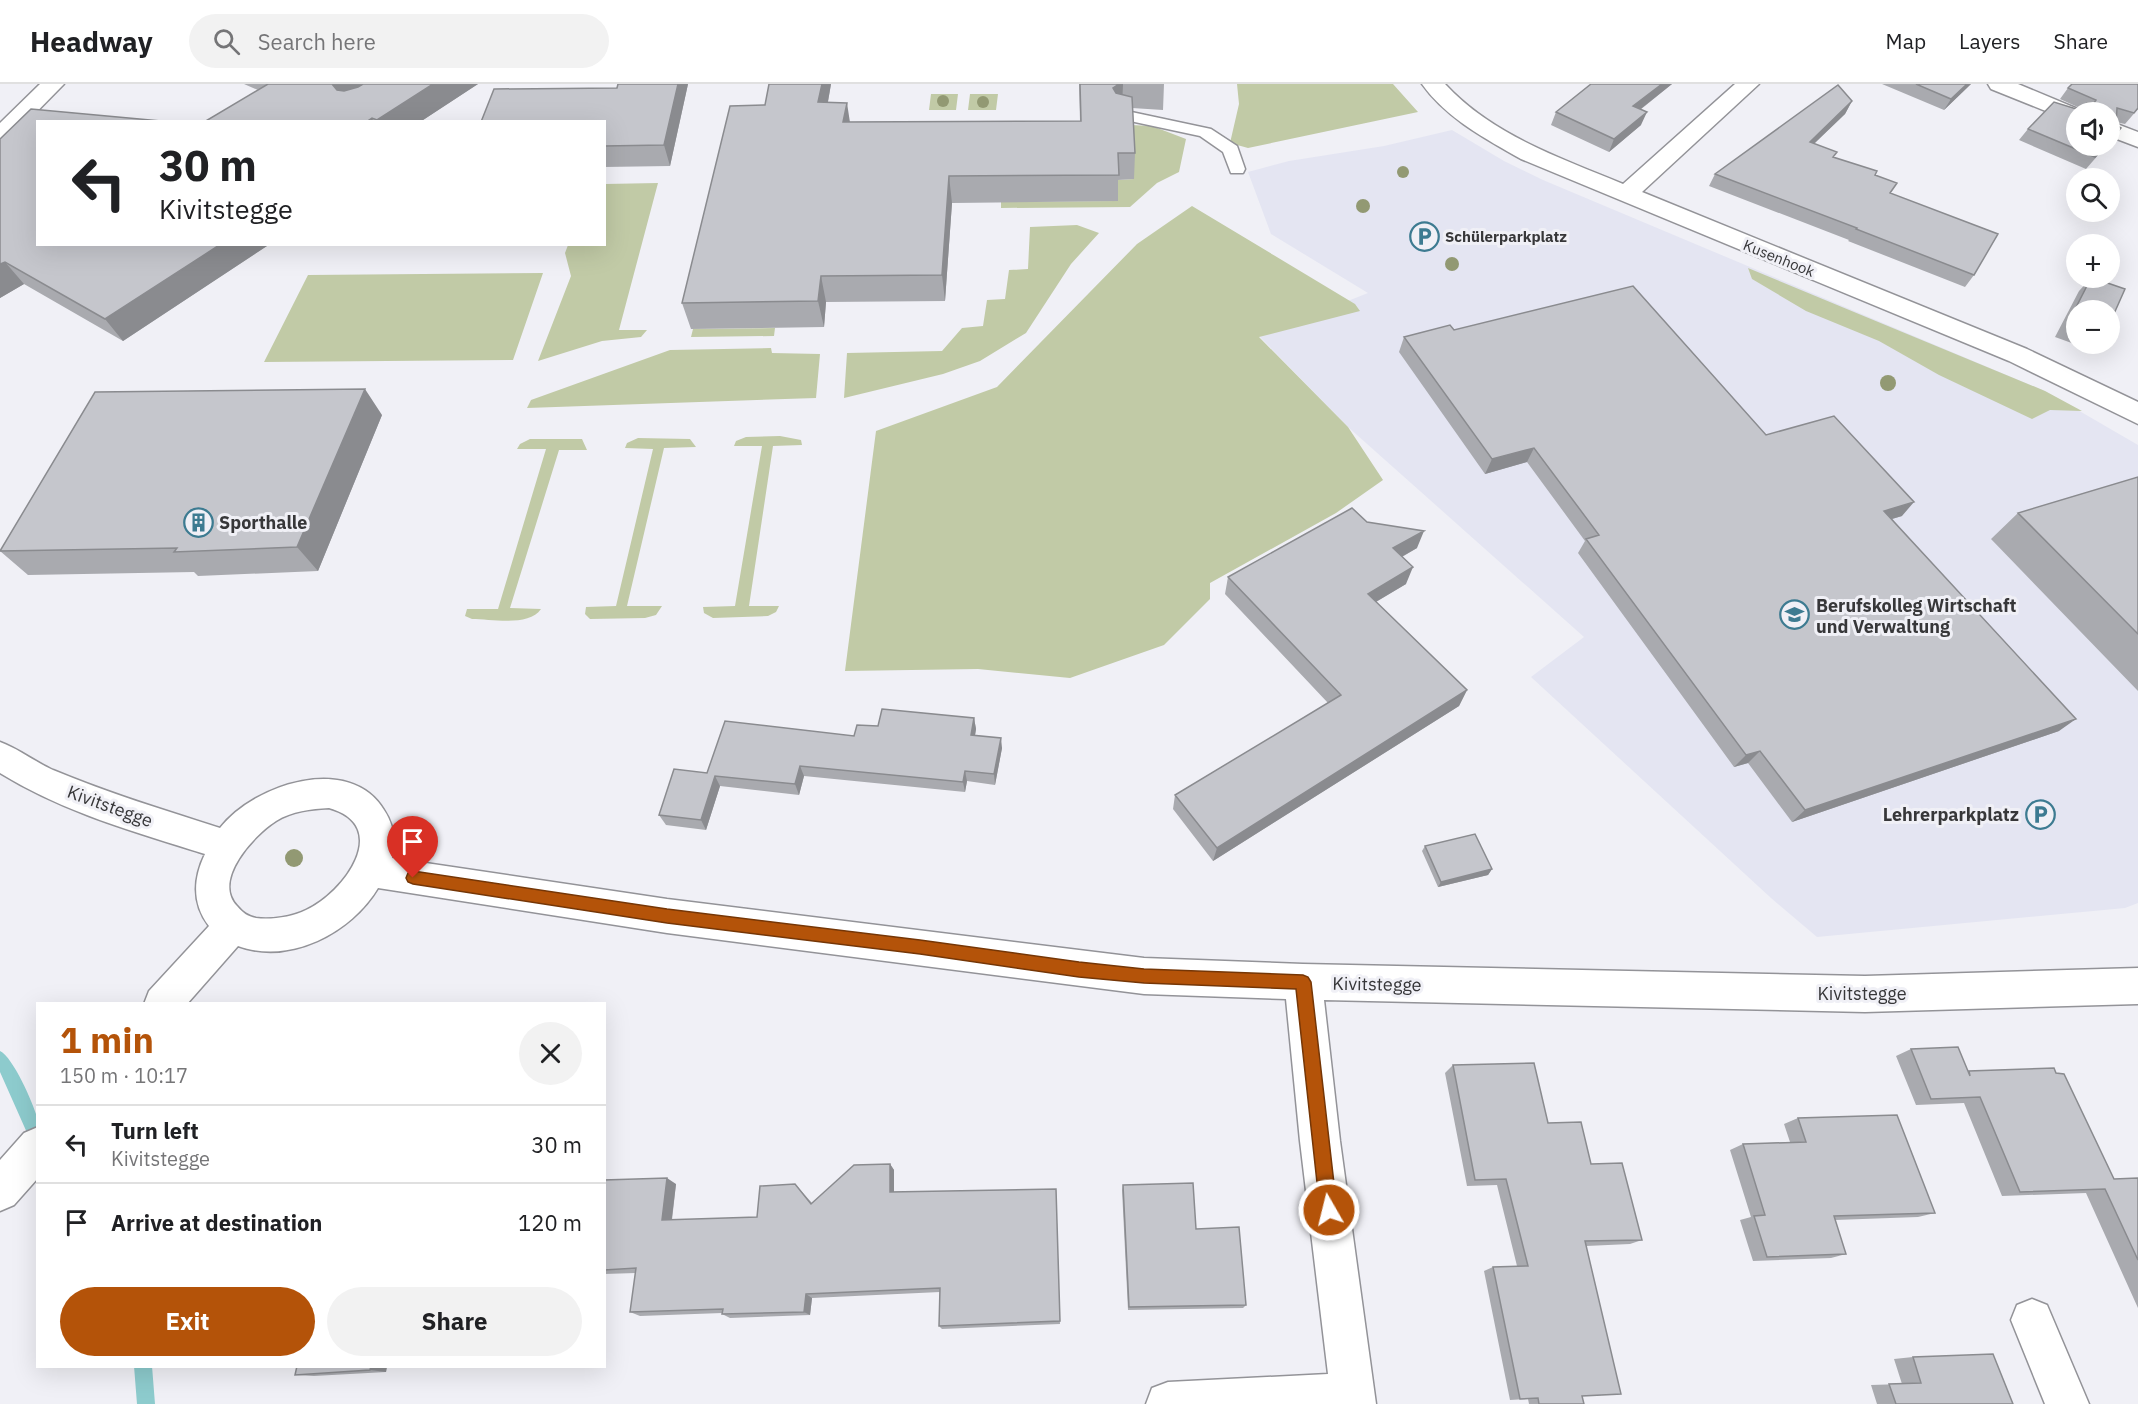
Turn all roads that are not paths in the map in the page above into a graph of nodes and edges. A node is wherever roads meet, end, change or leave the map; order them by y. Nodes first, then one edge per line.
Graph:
1 (53, 84) edge
2 (1432, 84) edge
3 (1748, 84) edge
4 (1999, 84) edge
5 (2066, 111) edge
6 (1122, 115) edge
7 (2120, 133) edge
8 (0, 136) edge
9 (2138, 140) edge
10 (1237, 168) dead end
11 (1625, 195) junction
12 (2138, 414) edge
13 (0, 756) edge
14 (226, 845) junction
15 (370, 871) junction
16 (232, 927) junction
17 (1303, 982) junction
18 (2138, 986) edge
19 (164, 1002) edge
20 (36, 1149) edge
21 (0, 1191) edge
22 (2032, 1320) dead end
23 (1353, 1400) edge
24 (1168, 1404) edge
25 (2067, 1404) edge

1 - 8 street
2 - 11 street, Kusenhook
3 - 11 street
4 - 5 street
6 - 10 lane
7 - 9 street
11 - 12 street, Kusenhook
13 - 14 street, Kivitstegge
14 - 15 street
14 - 16 street
15 - 16 street
15 - 17 street, Kivitstegge
16 - 19 street
17 - 18 street, Kivitstegge
17 - 23 street
20 - 21 street
22 - 25 street
23 - 24 street

